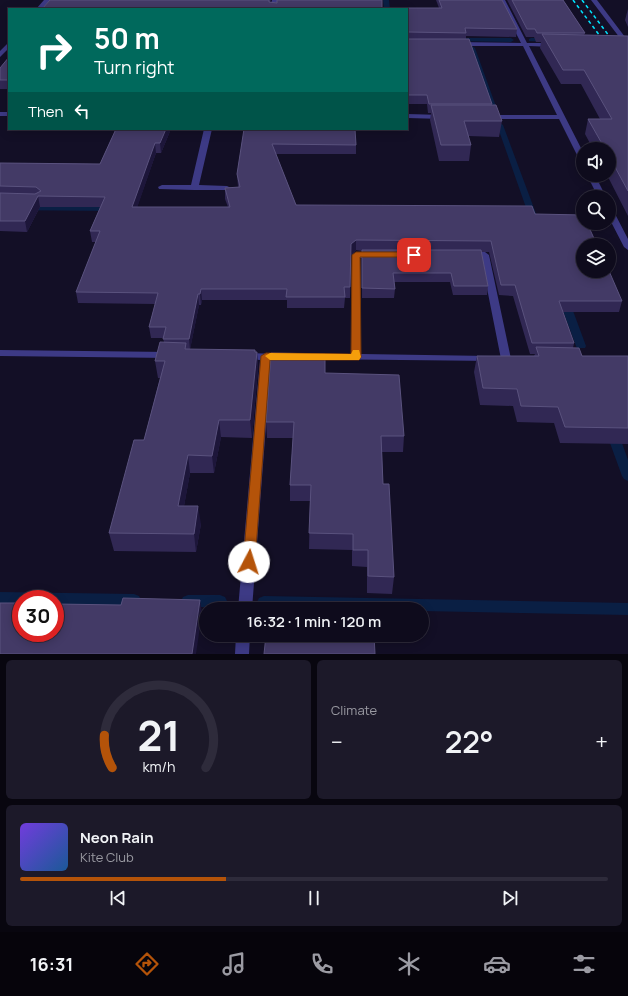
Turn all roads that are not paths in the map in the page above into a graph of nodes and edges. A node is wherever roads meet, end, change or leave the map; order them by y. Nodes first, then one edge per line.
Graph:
1 (47, 0) edge
2 (502, 0) edge
3 (594, 0) edge
4 (40, 8) edge
5 (8, 44) edge
6 (454, 44) edge
7 (525, 44) junction
8 (562, 45) edge
9 (626, 45) edge
10 (0, 55) edge
11 (408, 116) edge
12 (454, 117) edge
13 (477, 117) edge
14 (562, 117) junction
15 (208, 130) edge
16 (576, 145) edge
17 (162, 187) dead end
18 (194, 188) junction
19 (227, 188) edge
20 (616, 224) edge
21 (628, 247) edge
22 (386, 255) edge
23 (462, 255) edge
24 (0, 353) edge
25 (178, 355) edge
26 (234, 356) edge
27 (266, 356) junction
28 (356, 357) junction
29 (246, 602) edge
30 (243, 642) edge
31 (242, 654) edge

1 - 4 street
2 - 7 street
3 - 9 street
5 - 10 street
6 - 7 street
7 - 8 street
7 - 14 street
11 - 12 street
13 - 14 street
14 - 16 street
15 - 18 street
17 - 18 street
18 - 19 street
20 - 21 street
22 - 28 street
23 - 28 street
24 - 25 street
26 - 27 street
27 - 28 street
27 - 29 street
30 - 31 street

